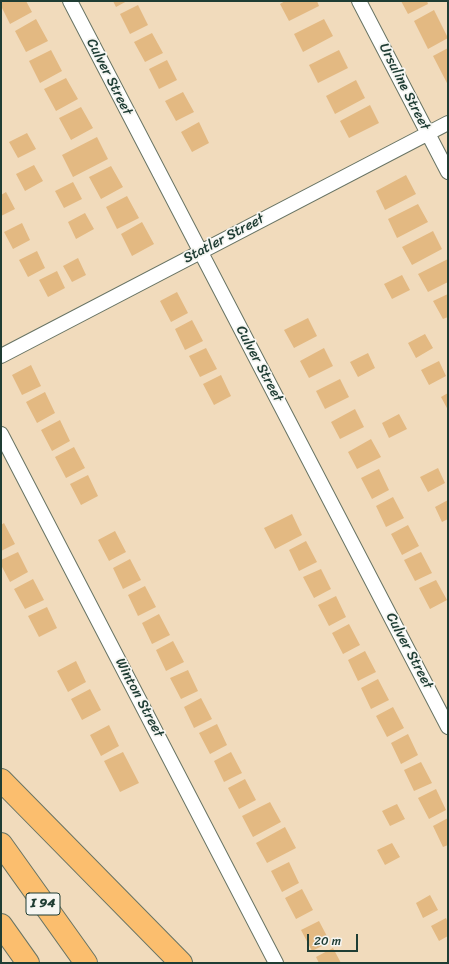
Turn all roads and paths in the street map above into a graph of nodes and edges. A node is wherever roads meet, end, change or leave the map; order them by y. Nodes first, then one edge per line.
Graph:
1 (70, 1) edge
2 (359, 1) edge
3 (448, 123) edge
4 (428, 133) junction
5 (448, 172) edge
6 (200, 252) junction
7 (1, 356) edge
8 (1, 434) edge
9 (448, 727) edge
10 (1, 780) edge
11 (1, 844) edge
12 (1, 925) edge
13 (28, 963) edge
14 (86, 963) edge
15 (181, 963) edge
16 (276, 963) edge

1 - 6 street, Culver Street
2 - 4 street, Ursuline Street
3 - 4 street, Statler Street
4 - 5 street, Ursuline Street
4 - 6 street, Statler Street
6 - 7 street, Statler Street
6 - 9 street, Culver Street
8 - 16 street, Winton Street
10 - 15 highway
11 - 14 highway, I 94
12 - 13 highway

